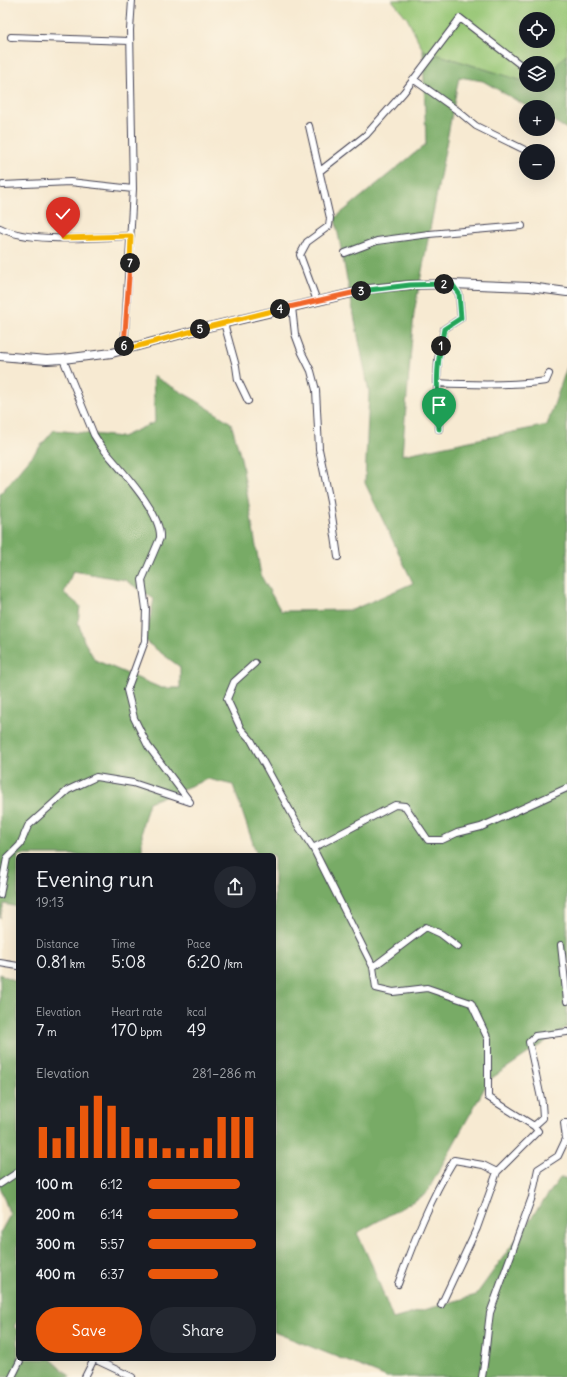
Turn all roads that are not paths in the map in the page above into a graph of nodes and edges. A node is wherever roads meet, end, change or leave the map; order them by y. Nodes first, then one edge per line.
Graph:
1 (132, 0) edge
2 (12, 37) dead end
3 (130, 41) junction
4 (519, 64) edge
5 (413, 79) junction
6 (308, 126) dead end
7 (519, 148) edge
8 (320, 171) junction
9 (3, 185) dead end
10 (133, 188) junction
11 (522, 226) dead end
12 (0, 228) edge
13 (131, 236) junction
14 (345, 253) dead end
15 (452, 284) junction
16 (567, 292) edge
17 (317, 301) junction
18 (292, 307) junction
19 (224, 323) junction
20 (124, 350) junction
21 (0, 356) edge
22 (63, 360) junction
23 (549, 374) dead end
24 (437, 383) junction
25 (248, 401) dead end
26 (439, 429) dead end
27 (338, 557) dead end
28 (255, 664) dead end
29 (567, 788) edge
30 (313, 848) junction
31 (0, 895) edge
32 (561, 945) dead end
33 (458, 947) dead end
34 (0, 963) edge
35 (16, 966) edge
36 (373, 967) junction
37 (567, 1001) edge
38 (567, 1032) edge
39 (567, 1123) edge
40 (534, 1126) junction
41 (497, 1172) junction
42 (16, 1173) edge
43 (0, 1184) edge
44 (398, 1284) dead end
45 (440, 1305) dead end
46 (20, 1361) edge
47 (93, 1361) edge
48 (98, 1361) edge
49 (12, 1377) edge
50 (85, 1377) edge
51 (132, 1377) edge
52 (482, 1377) edge

1 - 3 street
2 - 3 street
3 - 10 street
4 - 5 street
5 - 7 street
5 - 8 street
6 - 8 street
8 - 17 street
9 - 10 street
10 - 13 street
11 - 14 street
12 - 13 street
13 - 20 street
15 - 16 street
15 - 17 street
15 - 24 street
17 - 18 street
18 - 19 street
18 - 27 street
19 - 20 street
19 - 25 street
20 - 22 street
21 - 22 street
22 - 31 street
23 - 24 street
24 - 26 street
28 - 30 street
29 - 30 street
30 - 36 street
32 - 37 street
33 - 36 street
34 - 35 street
36 - 40 street
38 - 40 street
39 - 52 street
40 - 41 street
41 - 44 street
41 - 45 street
42 - 43 street
46 - 49 street
47 - 50 street
48 - 51 street

